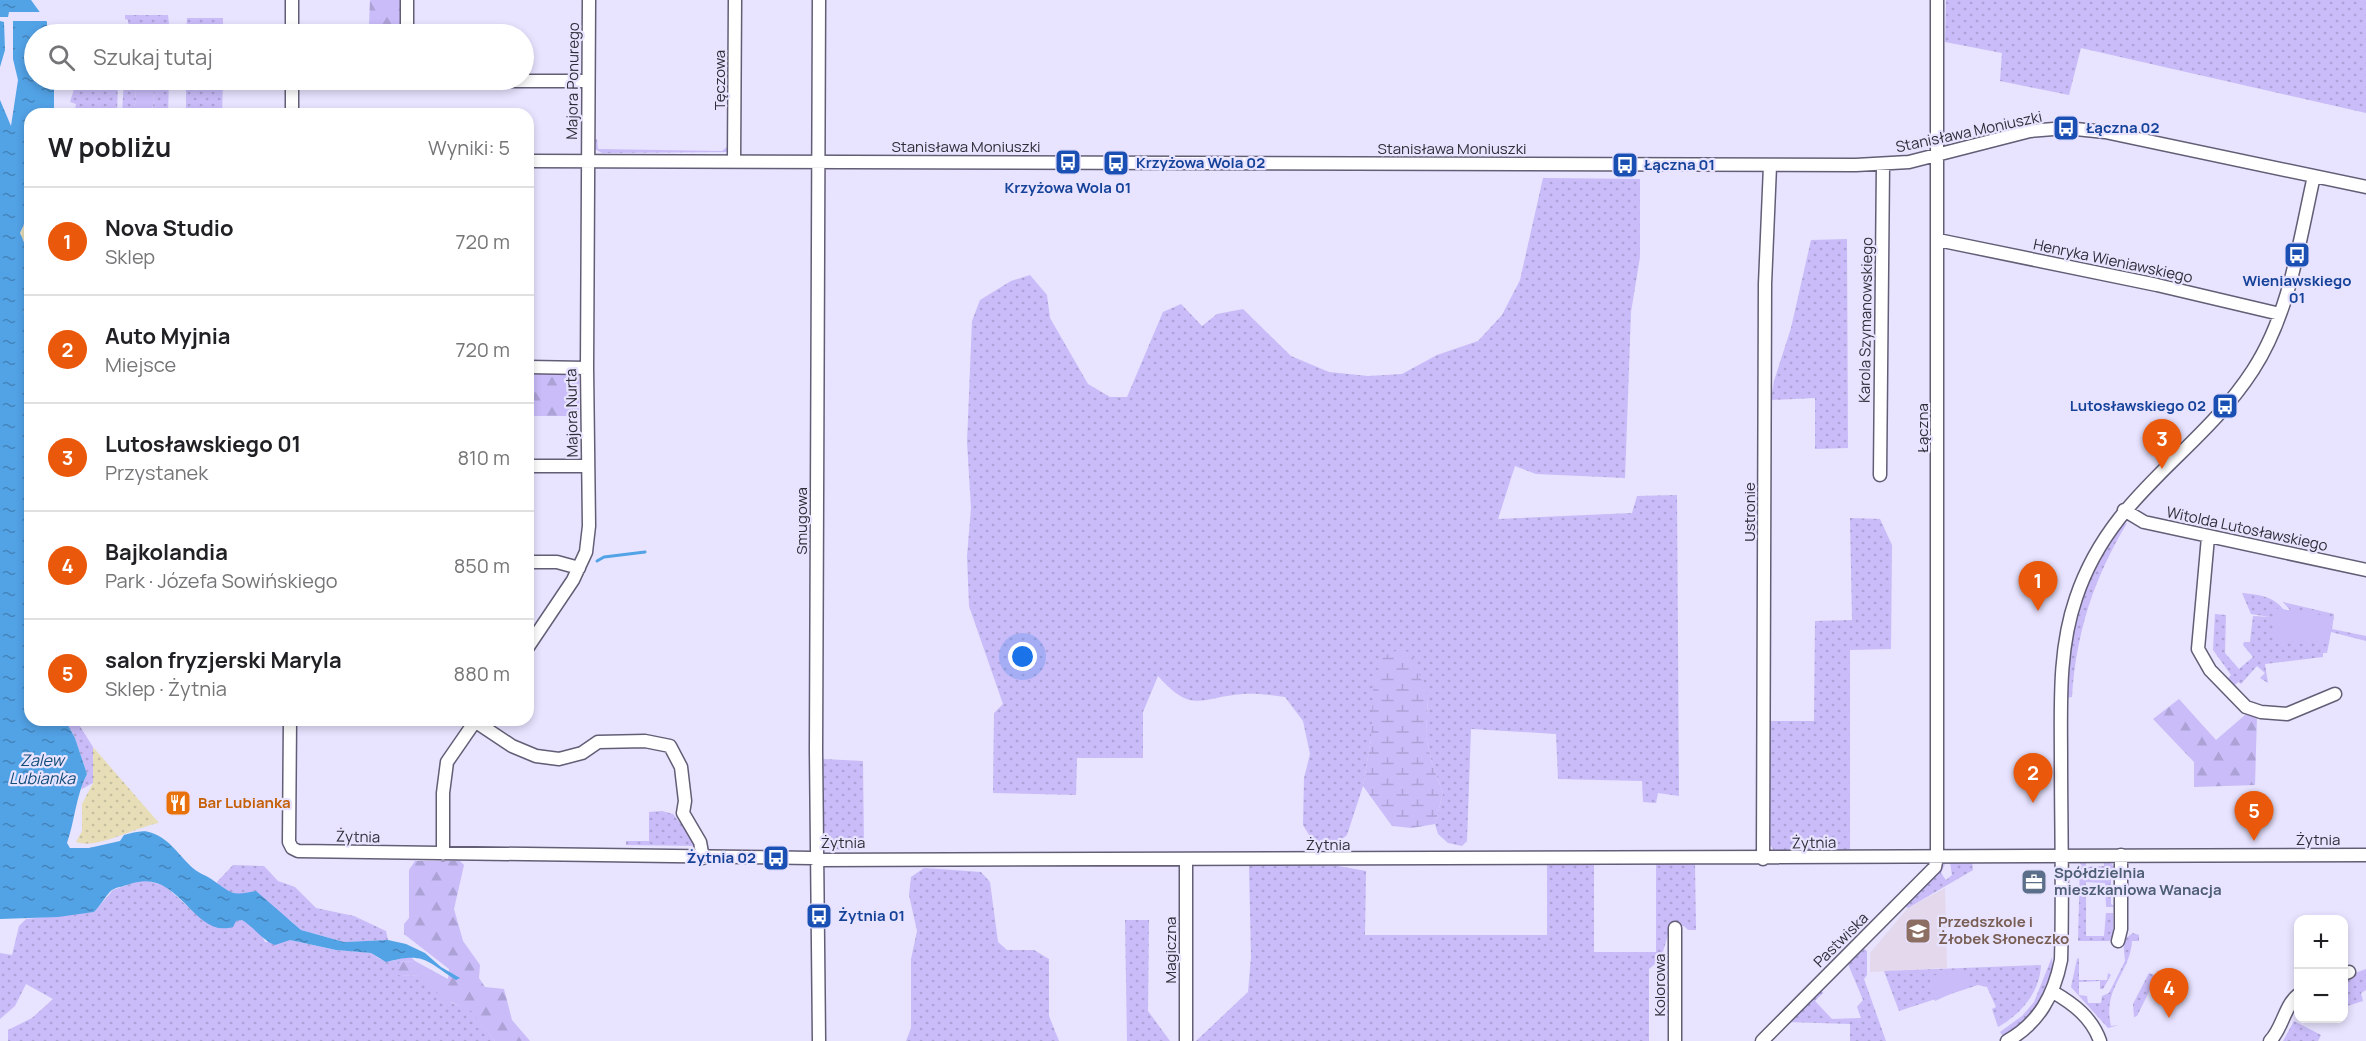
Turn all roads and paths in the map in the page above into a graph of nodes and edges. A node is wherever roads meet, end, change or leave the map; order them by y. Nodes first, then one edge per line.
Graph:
1 (292, 0) edge
2 (407, 0) edge
3 (589, 0) edge
4 (735, 0) edge
5 (819, 0) edge
6 (1937, 0) edge
7 (292, 24) edge
8 (407, 24) edge
9 (534, 81) edge
10 (587, 81) junction
11 (292, 90) edge
12 (292, 108) edge
13 (1937, 155) junction
14 (534, 161) edge
15 (734, 161) junction
16 (819, 161) junction
17 (587, 162) junction
18 (1882, 164) junction
19 (1770, 166) junction
20 (2314, 176) junction
21 (2366, 187) edge
22 (1938, 240) junction
23 (2280, 314) junction
24 (534, 367) edge
25 (586, 368) junction
26 (534, 466) edge
27 (588, 466) junction
28 (1880, 475) dead end
29 (2124, 510) junction
30 (2208, 537) junction
31 (534, 562) edge
32 (579, 568) junction
33 (2366, 570) edge
34 (534, 638) edge
35 (2335, 694) dead end
36 (290, 726) edge
37 (471, 726) edge
38 (484, 726) edge
39 (443, 854) junction
40 (2062, 855) junction
41 (2121, 855) junction
42 (2366, 855) edge
43 (1937, 856) junction
44 (703, 858) junction
45 (1763, 859) junction
46 (817, 860) junction
47 (1186, 860) junction
48 (1675, 928) dead end
49 (2120, 935) dead end
50 (2053, 992) junction
51 (2294, 998) edge
52 (1186, 1040) edge
53 (819, 1041) edge
54 (1675, 1041) edge
55 (1762, 1041) edge
56 (2007, 1041) edge
57 (2100, 1041) edge
58 (2270, 1041) edge

1 - 7 street
2 - 8 street
3 - 10 street, Majora Ponurego
4 - 15 street, Tęczowa
5 - 16 street, Smugowa
6 - 13 street, Łączna
9 - 10 street
10 - 17 street, Majora Ponurego
11 - 12 street
13 - 18 street, Stanisława Moniuszki
13 - 20 street, Stanisława Moniuszki
13 - 22 street, Łączna
14 - 17 street, Stanisława Moniuszki
15 - 16 street, Stanisława Moniuszki
15 - 17 street, Stanisława Moniuszki
16 - 19 street, Stanisława Moniuszki
16 - 46 street, Smugowa
17 - 25 street, Majora Nurta
18 - 19 street, Stanisława Moniuszki
18 - 28 street, Karola Szymanowskiego
19 - 45 street, Ustronie
20 - 21 street, Stanisława Moniuszki
20 - 23 street
22 - 23 street, Henryka Wieniawskiego
22 - 43 street, Łączna
23 - 29 street
24 - 25 street
25 - 27 street, Majora Nurta
26 - 27 street
27 - 32 street, Majora Nurta
29 - 30 street, Witolda Lutosławskiego
29 - 40 street
30 - 33 street, Witolda Lutosławskiego
30 - 35 street
31 - 32 street
32 - 34 street, Majora Nurta
36 - 39 street, Żytnia
37 - 39 street
38 - 44 street
39 - 44 street, Żytnia
40 - 41 street, Żytnia
40 - 43 street, Żytnia
40 - 50 street
41 - 42 street, Żytnia
41 - 49 street
43 - 45 street, Żytnia
43 - 55 street, Pastwiska
44 - 46 street, Żytnia
45 - 47 street, Żytnia
46 - 47 street, Żytnia
46 - 53 street, Smugowa
47 - 52 street, Magiczna
48 - 54 street, Kolorowa
50 - 56 street
50 - 57 street
51 - 58 street

